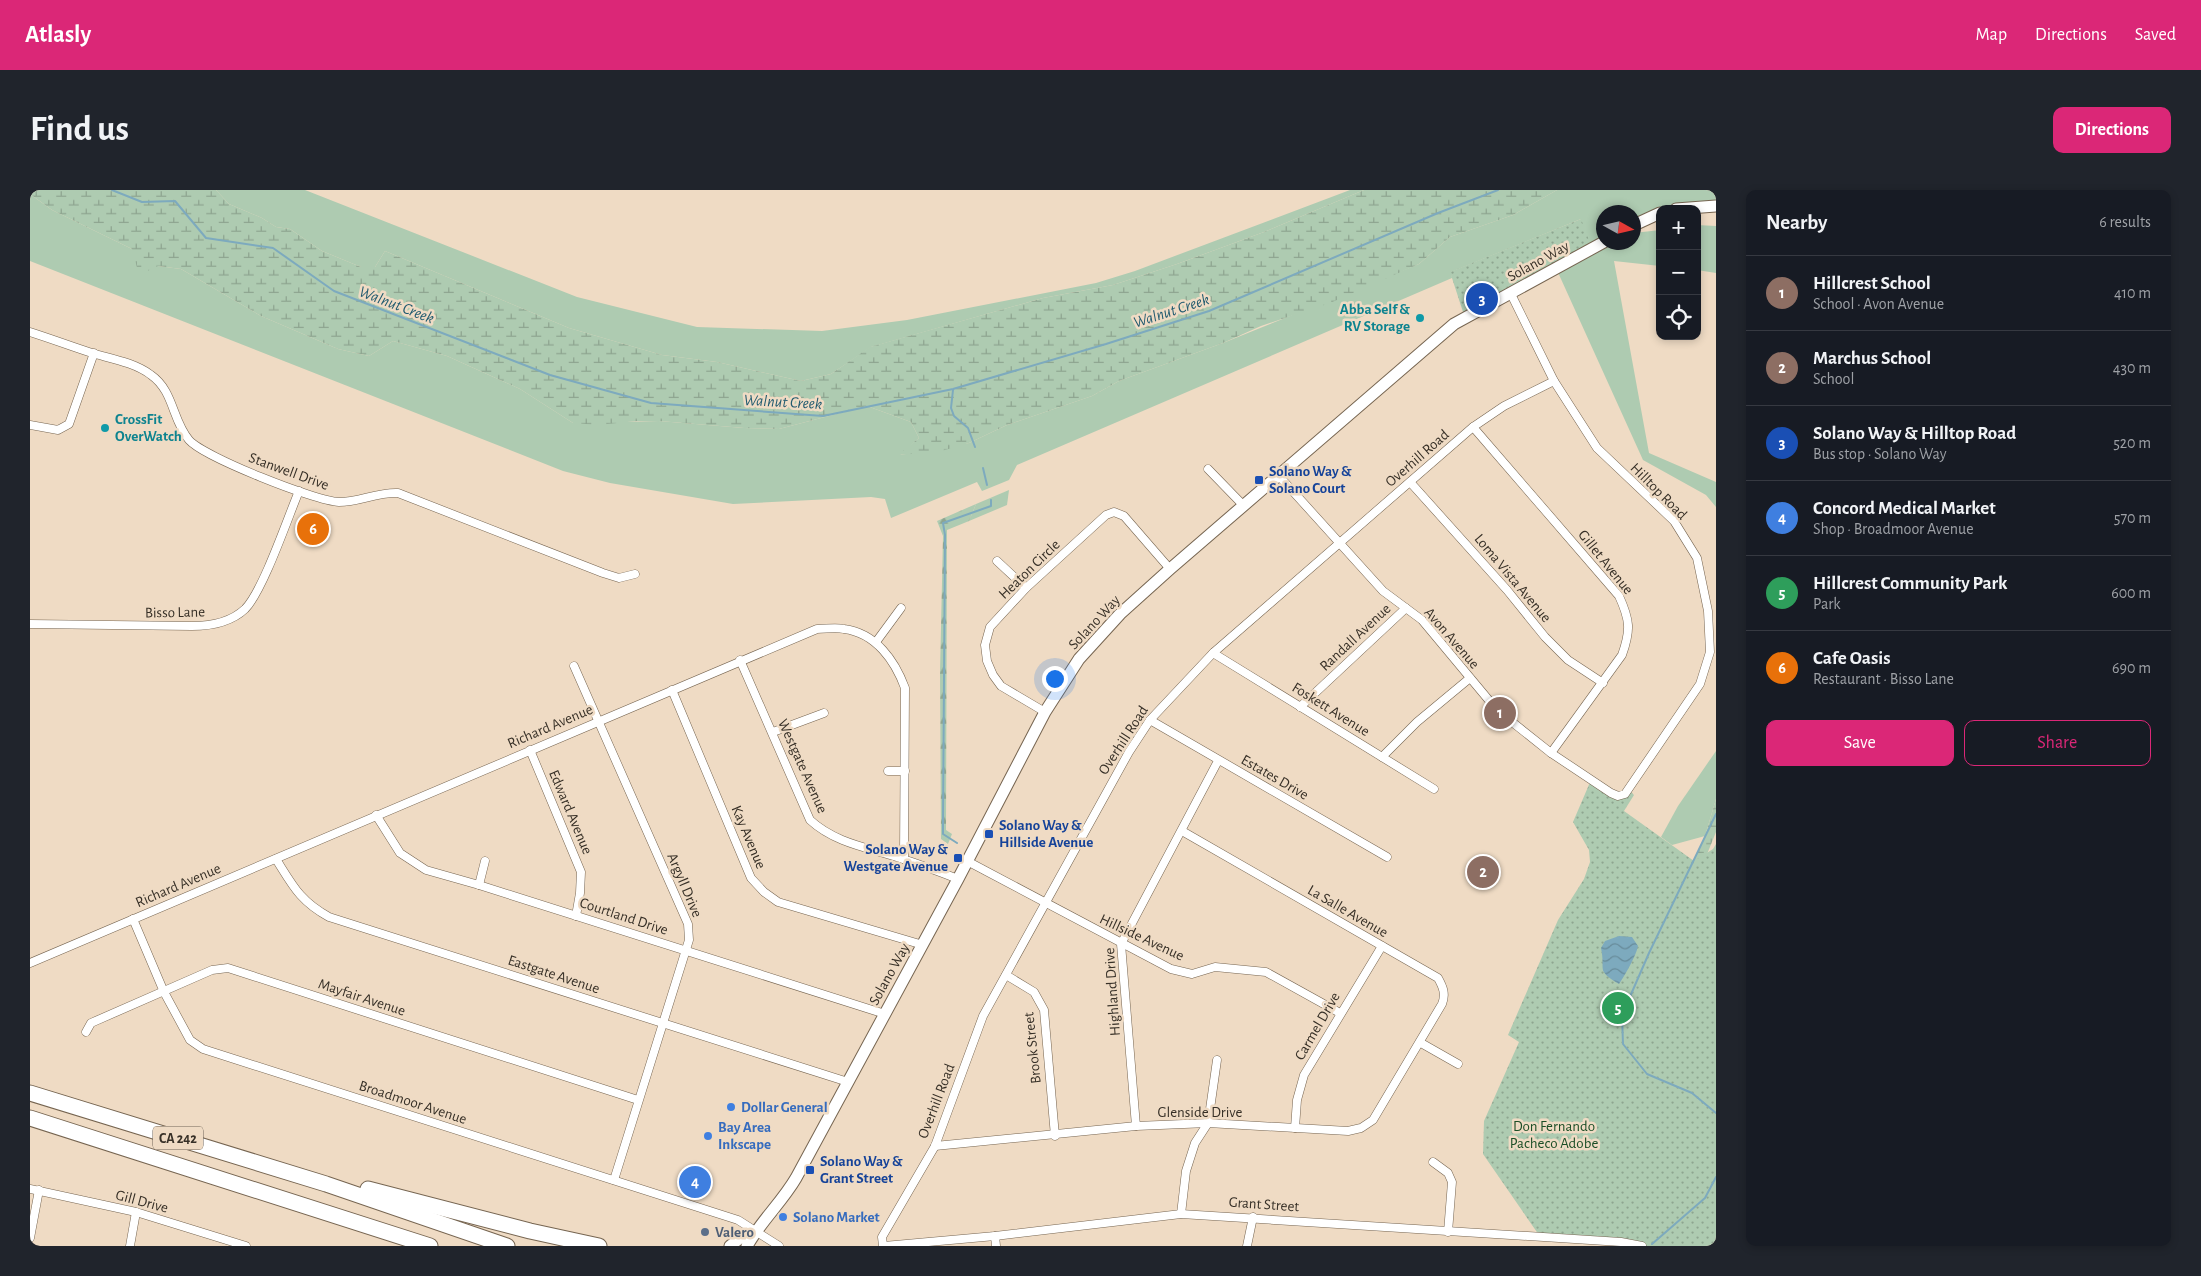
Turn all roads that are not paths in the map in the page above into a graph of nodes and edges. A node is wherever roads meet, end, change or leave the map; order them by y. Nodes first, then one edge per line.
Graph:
1 (1716, 206) edge
2 (1701, 207) edge
3 (1656, 215) edge
4 (1641, 222) edge
5 (1596, 246) edge
6 (1510, 294) junction
7 (30, 332) edge
8 (94, 353) junction
9 (1554, 381) junction
10 (30, 425) edge
11 (1473, 427) junction
12 (1208, 469) dead end
13 (1279, 476) junction
14 (1410, 482) junction
15 (299, 491) junction
16 (1243, 505) junction
17 (1339, 543) junction
18 (998, 561) dead end
19 (1170, 569) junction
20 (635, 574) dead end
21 (1026, 588) junction
22 (901, 608) dead end
23 (1406, 608) junction
24 (30, 624) edge
25 (876, 642) junction
26 (1213, 653) junction
27 (740, 660) junction
28 (574, 666) dead end
29 (1470, 678) junction
30 (1603, 683) junction
31 (672, 690) junction
32 (1300, 707) junction
33 (1045, 712) junction
34 (824, 713) dead end
35 (600, 720) junction
36 (1150, 720) junction
37 (773, 732) junction
38 (530, 750) junction
39 (1551, 753) junction
40 (1382, 757) junction
41 (1218, 761) junction
42 (888, 770) dead end
43 (905, 771) junction
44 (1434, 789) dead end
45 (1622, 795) joint
46 (376, 815) junction
47 (1182, 831) junction
48 (1387, 857) dead end
49 (276, 859) junction
50 (904, 859) junction
51 (485, 861) dead end
52 (967, 861) junction
53 (958, 879) junction
54 (479, 885) junction
55 (1044, 903) junction
56 (576, 916) junction
57 (133, 919) junction
58 (1121, 944) junction
59 (923, 945) junction
60 (1382, 946) junction
61 (687, 951) junction
62 (30, 963) edge
63 (1006, 974) junction
64 (164, 992) junction
65 (1340, 1013) junction
66 (885, 1014) junction
67 (662, 1023) junction
68 (86, 1032) dead end
69 (1421, 1043) junction
70 (1217, 1060) dead end
71 (1458, 1064) dead end
72 (848, 1082) junction
73 (30, 1092) edge
74 (638, 1100) junction
75 (30, 1118) edge
76 (1208, 1123) junction
77 (1136, 1126) junction
78 (1295, 1128) junction
79 (1055, 1136) junction
80 (935, 1146) junction
81 (1433, 1162) dead end
82 (614, 1180) junction
83 (326, 1184) junction
84 (247, 1188) junction
85 (30, 1189) edge
86 (39, 1190) junction
87 (136, 1212) junction
88 (1181, 1214) junction
89 (1252, 1217) junction
90 (754, 1232) junction
91 (1448, 1232) junction
92 (995, 1236) junction
93 (30, 1238) edge
94 (222, 1242) edge
95 (1569, 1243) edge
96 (130, 1246) edge
97 (246, 1246) edge
98 (399, 1246) edge
99 (430, 1246) edge
100 (508, 1246) edge
101 (599, 1246) edge
102 (730, 1246) edge
103 (747, 1246) edge
104 (779, 1246) edge
105 (884, 1246) edge
106 (996, 1246) edge
107 (1247, 1246) edge
108 (1642, 1246) edge

1 - 2 street
3 - 4 street
5 - 6 street, Solano Way
6 - 9 street, Hilltop Road
6 - 13 street, Solano Way
7 - 8 street, Stanwell Drive
8 - 10 street
8 - 15 street, Stanwell Drive
9 - 11 street, Overhill Road
9 - 45 street, Hilltop Road
11 - 14 street, Overhill Road
11 - 30 street, Gillet Avenue
12 - 16 street
13 - 16 street, Solano Way
13 - 17 street, Avon Avenue
14 - 17 street, Overhill Road
14 - 30 street, Loma Vista Avenue
15 - 20 street, Stanwell Drive
15 - 24 street, Bisso Lane
16 - 19 street, Solano Way
17 - 23 street, Avon Avenue
17 - 26 street, Overhill Road
18 - 21 street
19 - 21 street, Heaton Circle
19 - 33 street, Solano Way
21 - 33 street, Heaton Circle
22 - 25 street
23 - 29 street, Avon Avenue
23 - 32 street, Randall Avenue
25 - 27 street, Richard Avenue
25 - 43 street, Richard Avenue
26 - 32 street, Foskett Avenue
26 - 36 street, Overhill Road
27 - 31 street, Richard Avenue
27 - 37 street, Westgate Avenue
28 - 35 street, Argyll Drive
29 - 39 street, Avon Avenue
29 - 40 street
30 - 39 street, Gillet Avenue
31 - 35 street, Richard Avenue
31 - 59 street, Kay Avenue
32 - 40 street, Foskett Avenue
33 - 52 street, Solano Way
34 - 37 street
35 - 38 street, Richard Avenue
35 - 61 street, Argyll Drive
36 - 41 street, Estates Drive
36 - 55 street, Overhill Road
37 - 50 street, Westgate Avenue
38 - 46 street, Richard Avenue
38 - 56 street, Edward Avenue
39 - 45 street, Avon Avenue
40 - 44 street, Foskett Avenue
41 - 47 street, Highland Drive
41 - 48 street, Estates Drive
42 - 43 street
43 - 50 street, Richard Avenue
46 - 49 street, Richard Avenue
46 - 54 street, Courtland Drive
47 - 58 street, Highland Drive
47 - 60 street, La Salle Avenue
49 - 57 street, Richard Avenue
49 - 67 street, Eastgate Avenue
50 - 53 street, Westgate Avenue
51 - 54 street
52 - 53 street, Solano Way
52 - 55 street, Hillside Avenue
53 - 59 street, Solano Way
54 - 56 street, Courtland Drive
55 - 58 street, Hillside Avenue
55 - 63 street, Overhill Road
56 - 61 street, Courtland Drive
57 - 62 street, Richard Avenue
57 - 64 street, Broadmoor Avenue
58 - 65 street, Hillside Avenue
58 - 77 street, Highland Drive
59 - 66 street, Solano Way
60 - 65 street, Carmel Drive
60 - 69 street, La Salle Avenue
61 - 66 street, Courtland Drive
61 - 67 street, Argyll Drive
63 - 79 street, Brook Street
63 - 80 street, Overhill Road
64 - 68 street, Mayfair Avenue
64 - 74 street, Mayfair Avenue
64 - 82 street, Broadmoor Avenue
65 - 78 street, Carmel Drive
66 - 72 street, Solano Way
67 - 72 street, Eastgate Avenue
67 - 74 street, Argyll Drive
69 - 71 street
69 - 78 street, Glenside Drive
70 - 76 street
72 - 90 street, Solano Way
73 - 83 highway, CA 242
74 - 82 street, Argyll Drive
75 - 84 highway, CA 242
76 - 77 street, Glenside Drive
76 - 78 street, Glenside Drive
76 - 88 street
77 - 79 street, Glenside Drive
79 - 80 street, Glenside Drive
80 - 105 street, Overhill Road
81 - 91 street
82 - 90 street, Broadmoor Avenue
83 - 100 highway, CA 242
83 - 101 highway
84 - 98 highway
84 - 99 highway, CA 242
85 - 86 street, Gill Drive
86 - 87 street, Gill Drive
86 - 93 street
87 - 94 street, Gill Drive
87 - 96 street
88 - 89 street, Grant Street
88 - 92 street, Grant Street
89 - 91 street, Grant Street
89 - 107 street
90 - 102 street
90 - 103 street
90 - 104 street
91 - 95 street, Grant Street
92 - 105 street, Grant Street
92 - 106 street
94 - 97 street, Gill Drive
95 - 108 street, Grant Street

